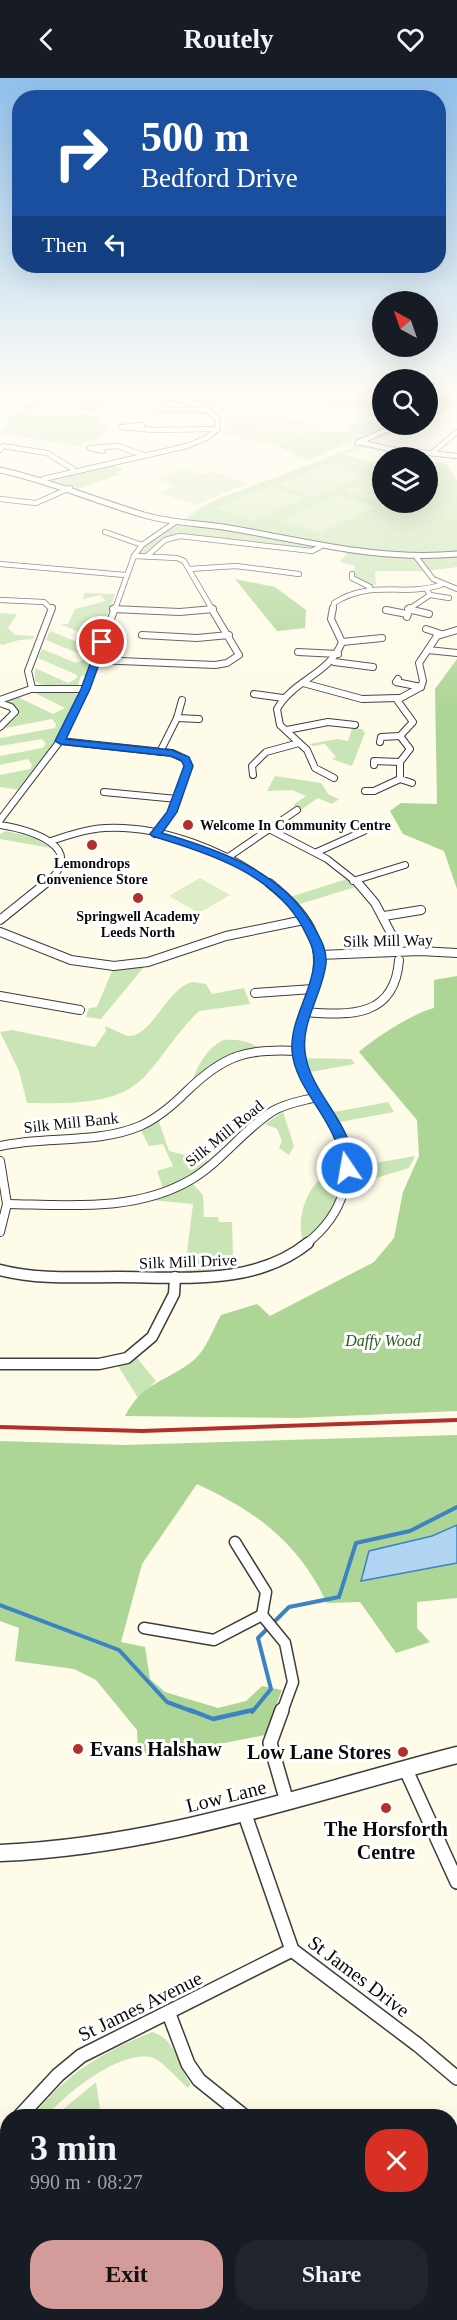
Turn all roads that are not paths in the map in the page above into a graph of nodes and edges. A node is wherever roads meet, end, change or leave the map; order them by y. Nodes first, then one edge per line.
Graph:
1 (10, 501) edge
2 (40, 501) edge
3 (103, 501) edge
4 (174, 523) junction
5 (105, 532) dead end
6 (141, 545) junction
7 (320, 547) junction
8 (457, 554) edge
9 (134, 556) junction
10 (147, 556) junction
11 (417, 558) junction
12 (0, 564) edge
13 (189, 569) junction
14 (299, 574) dead end
15 (352, 574) dead end
16 (125, 575) junction
17 (405, 580) dead end
18 (441, 585) junction
19 (387, 586) junction
20 (370, 587) junction
21 (407, 589) junction
22 (457, 589) edge
23 (429, 593) junction
24 (380, 595) dead end
25 (449, 598) dead end
26 (0, 600) edge
27 (113, 609) junction
28 (213, 609) junction
29 (386, 610) dead end
30 (407, 614) junction
31 (429, 614) dead end
32 (426, 629) dead end
33 (457, 630) edge
34 (229, 634) junction
35 (441, 634) junction
36 (142, 635) dead end
37 (382, 638) dead end
38 (342, 642) junction
39 (428, 650) junction
40 (298, 652) dead end
41 (457, 653) edge
42 (338, 654) junction
43 (96, 660) junction
44 (334, 662) junction
45 (373, 668) dead end
46 (398, 679) dead end
47 (303, 683) junction
48 (421, 687) junction
49 (32, 688) junction
50 (86, 689) junction
51 (252, 694) dead end
52 (283, 698) junction
53 (398, 698) junction
54 (182, 700) dead end
55 (0, 701) edge
56 (177, 718) junction
57 (199, 719) dead end
58 (355, 725) dead end
59 (0, 727) edge
60 (287, 730) junction
61 (400, 736) junction
62 (60, 741) junction
63 (380, 742) dead end
64 (298, 743) junction
65 (160, 752) junction
66 (400, 762) junction
67 (374, 765) dead end
68 (253, 775) dead end
69 (334, 778) dead end
70 (400, 779) junction
71 (412, 783) dead end
72 (365, 791) dead end
73 (104, 792) dead end
74 (177, 799) junction
75 (297, 810) dead end
76 (0, 820) edge
77 (0, 825) edge
78 (269, 829) junction
79 (364, 831) dead end
80 (155, 834) junction
81 (51, 841) junction
82 (317, 852) junction
83 (227, 858) junction
84 (405, 865) dead end
85 (353, 881) junction
86 (422, 910) dead end
87 (384, 916) junction
88 (0, 920) edge
89 (304, 920) junction
90 (0, 932) edge
91 (395, 941) dead end
92 (457, 953) edge
93 (319, 955) junction
94 (399, 960) dead end
95 (313, 988) junction
96 (255, 993) dead end
97 (0, 996) edge
98 (80, 1010) dead end
99 (305, 1012) junction
100 (298, 1051) junction
101 (317, 1097) junction
102 (0, 1146) edge
103 (0, 1161) edge
104 (2, 1172) edge
105 (7, 1204) junction
106 (0, 1233) edge
107 (0, 1270) edge
108 (175, 1277) junction
109 (0, 1364) edge
110 (235, 1542) dead end
111 (261, 1616) junction
112 (144, 1628) dead end
113 (457, 1755) edge
114 (406, 1770) junction
115 (287, 1802) junction
116 (245, 1815) junction
117 (0, 1853) edge
118 (457, 1881) edge
119 (292, 1950) junction
120 (169, 2014) junction
121 (457, 2078) edge
122 (26, 2109) edge
123 (236, 2109) edge

1 - 2 street
3 - 4 street
4 - 6 street
4 - 7 street
5 - 6 street
6 - 9 street
7 - 10 street
7 - 11 street
8 - 11 street
9 - 10 street
9 - 16 street
10 - 13 street
11 - 18 street
12 - 16 street
13 - 14 street
13 - 28 street
15 - 20 street
16 - 27 street
17 - 21 street
18 - 22 street
18 - 23 street
19 - 20 street
19 - 21 street
19 - 24 street
20 - 38 street
21 - 23 street
23 - 25 street
23 - 30 street
26 - 49 street
27 - 28 street
27 - 43 street
28 - 34 street
29 - 30 street
30 - 31 street
32 - 35 street
33 - 35 street
34 - 36 street
34 - 43 street
35 - 39 street
37 - 38 street
38 - 42 street
39 - 41 street
39 - 48 street
40 - 42 street
42 - 44 street
43 - 50 street
44 - 45 street
44 - 47 street
46 - 48 street
47 - 52 street
47 - 53 street
48 - 53 street
49 - 50 street
49 - 55 street
50 - 62 street
51 - 52 street
52 - 60 street
53 - 61 street
54 - 56 street
55 - 59 street
56 - 57 street
56 - 65 street
58 - 60 street
60 - 64 street
61 - 63 street
61 - 66 street
62 - 65 street
62 - 76 street
64 - 68 street
64 - 69 street
65 - 74 street
66 - 67 street
66 - 70 street
70 - 71 street
70 - 72 street
73 - 74 street
74 - 80 street
75 - 78 street
77 - 81 street
78 - 82 street
78 - 83 street
79 - 82 street
80 - 81 street, Silk Mill Drive
80 - 83 street, Silk Mill Drive
81 - 88 street
82 - 85 street
83 - 89 street, Silk Mill Drive
84 - 85 street
85 - 87 street
86 - 87 street
87 - 91 street
89 - 90 street
89 - 93 street, Silk Mill Drive
92 - 93 street, Silk Mill Way
93 - 95 street, Silk Mill Drive
94 - 99 street
95 - 96 street
95 - 99 street, Silk Mill Drive
97 - 98 street
99 - 100 street, Silk Mill Drive
100 - 101 street, Silk Mill Drive
100 - 102 street, Silk Mill Bank
101 - 105 street, Silk Mill Road
101 - 108 street, Silk Mill Drive
103 - 104 street
104 - 105 street
105 - 106 street
107 - 108 street, Silk Mill Drive
108 - 109 street
110 - 111 street
111 - 112 street
111 - 115 street
113 - 114 street, Low Lane
114 - 115 street, Low Lane
114 - 118 street
115 - 116 street, Low Lane
116 - 117 street, Low Lane
116 - 119 street, St James Drive
119 - 120 street, St James Avenue
119 - 121 street, St James Drive
120 - 122 street, St James Avenue
120 - 123 street

